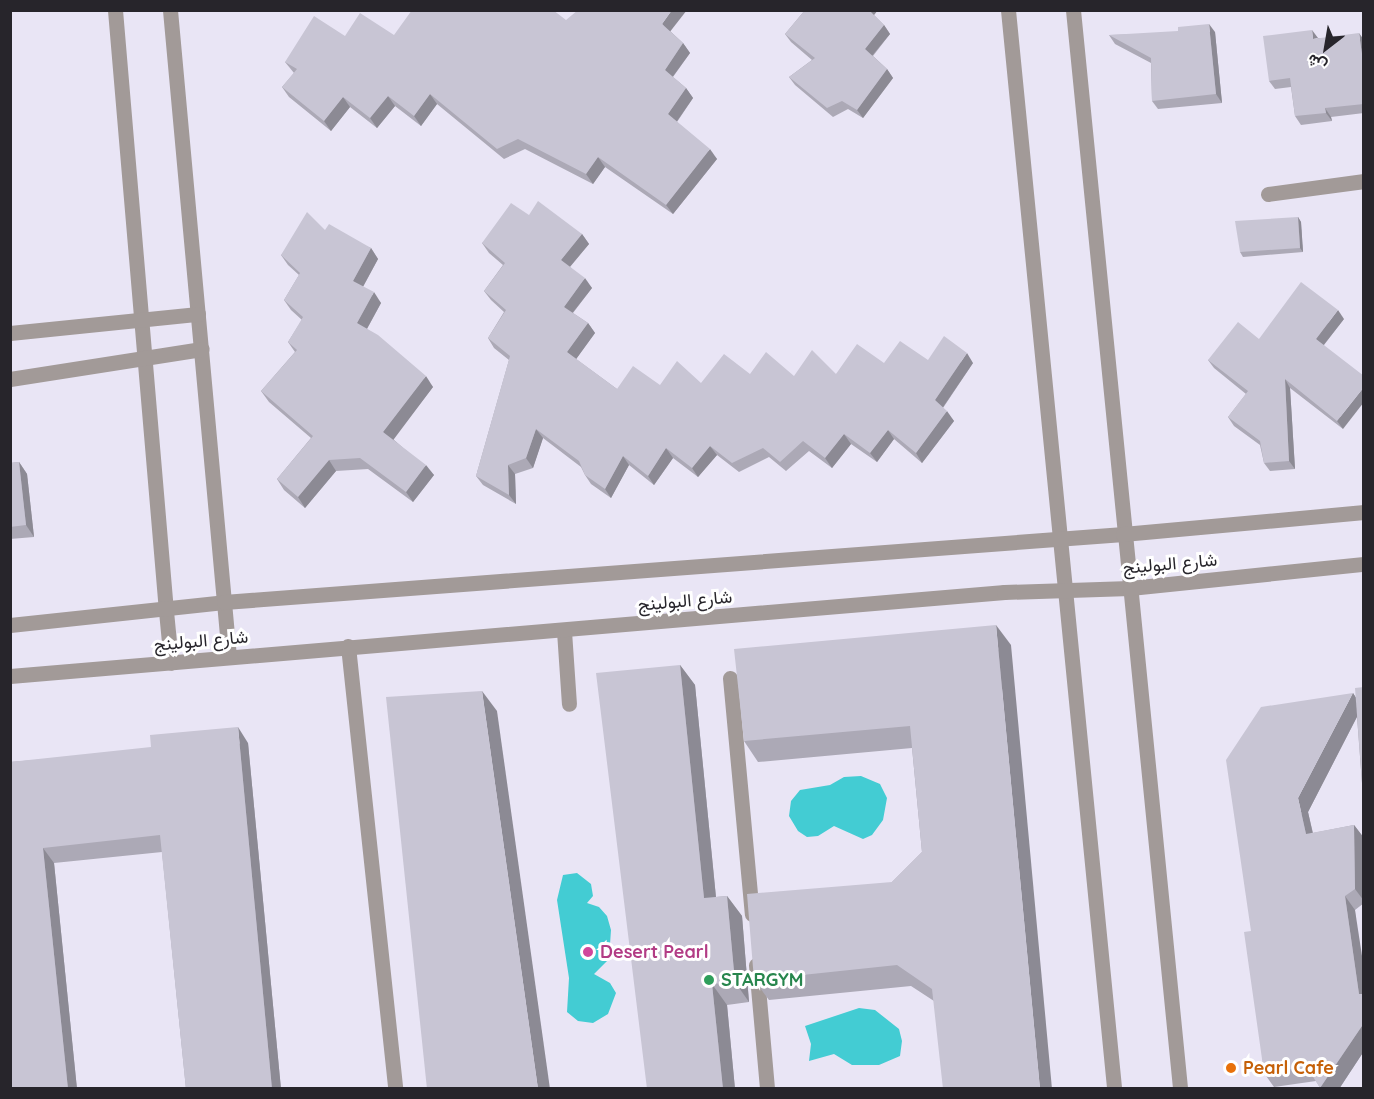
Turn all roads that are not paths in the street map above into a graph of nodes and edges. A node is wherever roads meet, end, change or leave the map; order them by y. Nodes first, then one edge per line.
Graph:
1 (115, 10) edge
2 (170, 10) edge
3 (1008, 10) edge
4 (1073, 10) edge
5 (1364, 181) edge
6 (1268, 194) dead end
7 (198, 314) junction
8 (144, 322) junction
9 (10, 333) edge
10 (201, 349) junction
11 (146, 356) junction
12 (10, 379) edge
13 (1364, 512) edge
14 (1123, 534) junction
15 (1062, 539) junction
16 (1364, 564) edge
17 (1130, 588) junction
18 (1068, 591) junction
19 (225, 602) junction
20 (166, 611) junction
21 (10, 625) edge
22 (564, 631) junction
23 (348, 646) junction
24 (229, 657) junction
25 (171, 663) junction
26 (10, 676) edge
27 (730, 678) dead end
28 (569, 704) dead end
29 (753, 930) edge
30 (755, 952) edge
31 (395, 1089) edge
32 (767, 1089) edge
33 (1114, 1089) edge
34 (1180, 1089) edge

1 - 8 street
2 - 7 street
3 - 15 street
4 - 14 street
5 - 6 street
7 - 8 street
7 - 10 street
8 - 9 street
8 - 11 street
10 - 11 street
10 - 19 street
11 - 12 street
11 - 20 street
13 - 14 street, شارع البولينج
14 - 15 street, شارع البولينج
14 - 17 street
15 - 18 street
15 - 19 street, شارع البولينج
16 - 17 street, شارع البولينج
17 - 18 street, شارع البولينج
17 - 34 street
18 - 22 street, شارع البولينج
18 - 33 street
19 - 20 street, شارع البولينج
19 - 24 street
20 - 21 street, شارع البولينج
20 - 25 street
22 - 23 street, شارع البولينج
22 - 28 street
23 - 24 street, شارع البولينج
23 - 31 street
24 - 25 street, شارع البولينج
25 - 26 street, شارع البولينج
27 - 29 street
30 - 32 street

